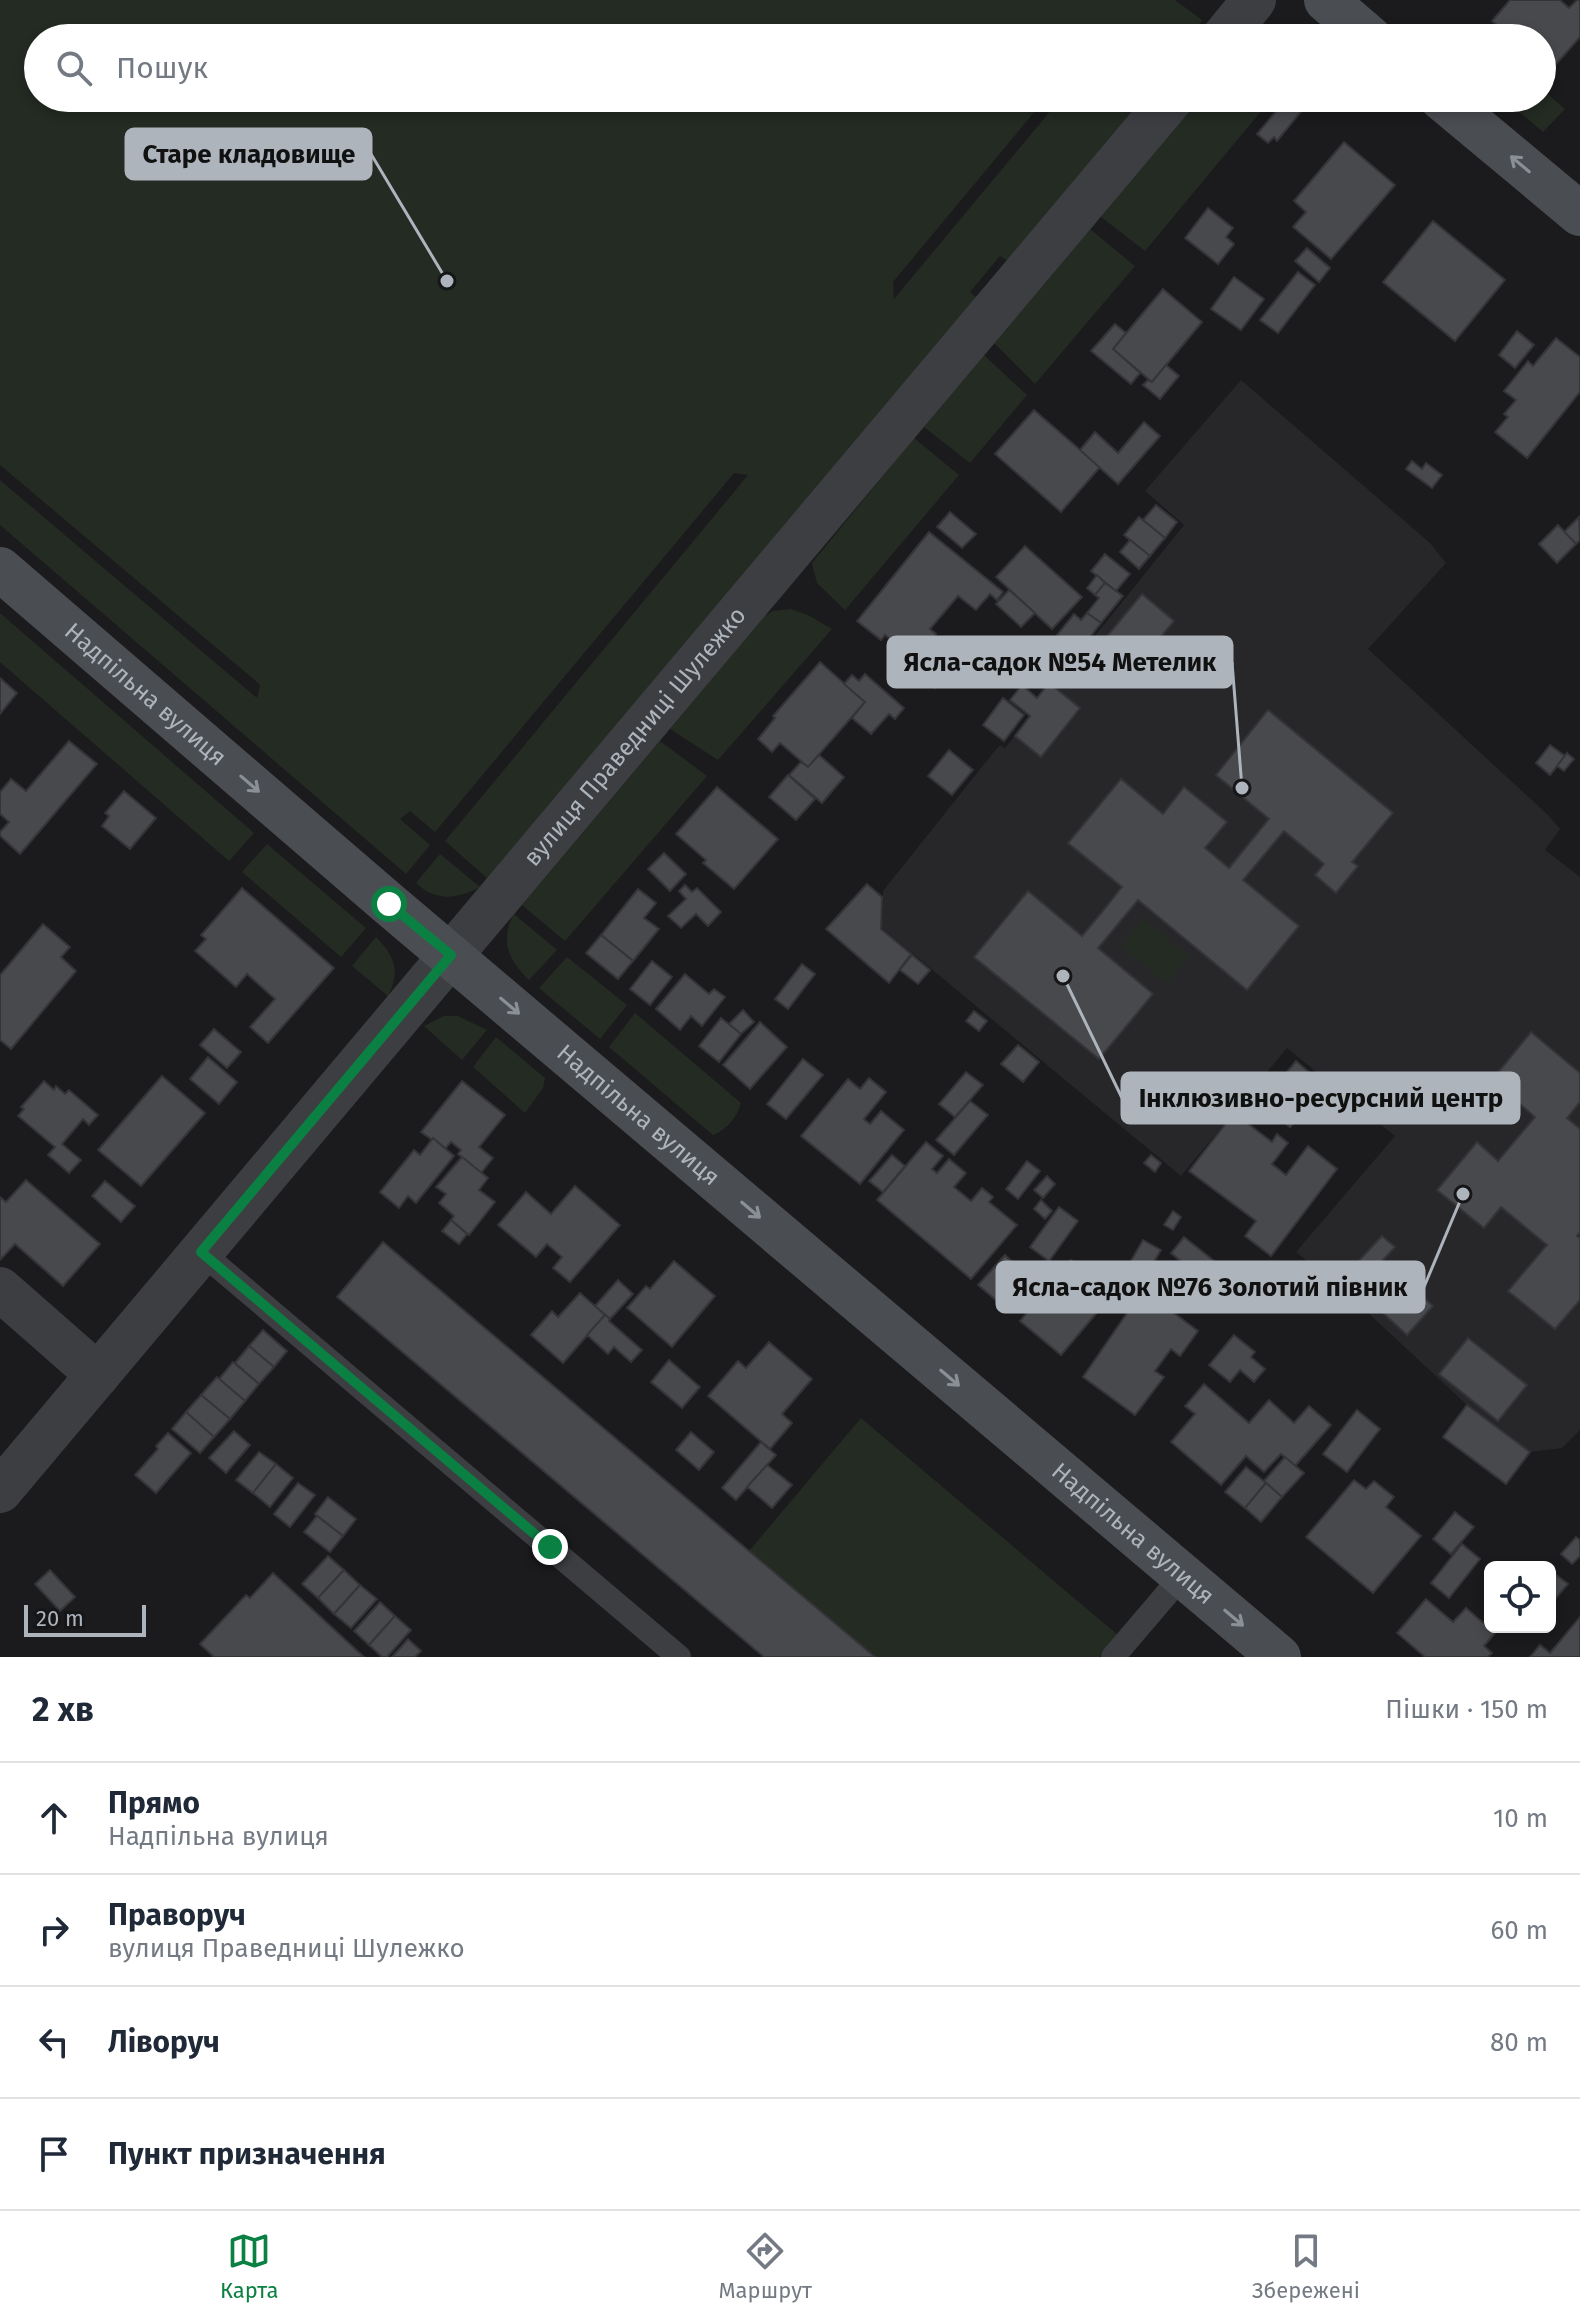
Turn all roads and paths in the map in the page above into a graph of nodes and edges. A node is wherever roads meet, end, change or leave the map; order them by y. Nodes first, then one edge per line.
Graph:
1 (1254, 0) edge
2 (1326, 0) edge
3 (1234, 24) edge
4 (1354, 24) edge
5 (1160, 112) edge
6 (1458, 112) edge
7 (1580, 214) edge
8 (0, 569) edge
9 (451, 955) junction
10 (201, 1252) junction
11 (0, 1289) edge
12 (98, 1375) junction
13 (0, 1491) edge
14 (1183, 1575) junction
15 (679, 1657) edge
16 (1113, 1657) edge
17 (1279, 1657) edge

1 - 3 street
2 - 4 main road
5 - 9 street, вулиця Праведниці Шулежко
7 -> 6 main road
8 -> 9 main road, Надпільна вулиця
9 - 10 street, вулиця Праведниці Шулежко
9 -> 14 main road, Надпільна вулиця
10 - 12 street, вулиця Праведниці Шулежко
10 - 15 lane
11 - 12 street
12 - 13 street, вулиця Праведниці Шулежко
14 - 16 lane
14 -> 17 main road, Надпільна вулиця

